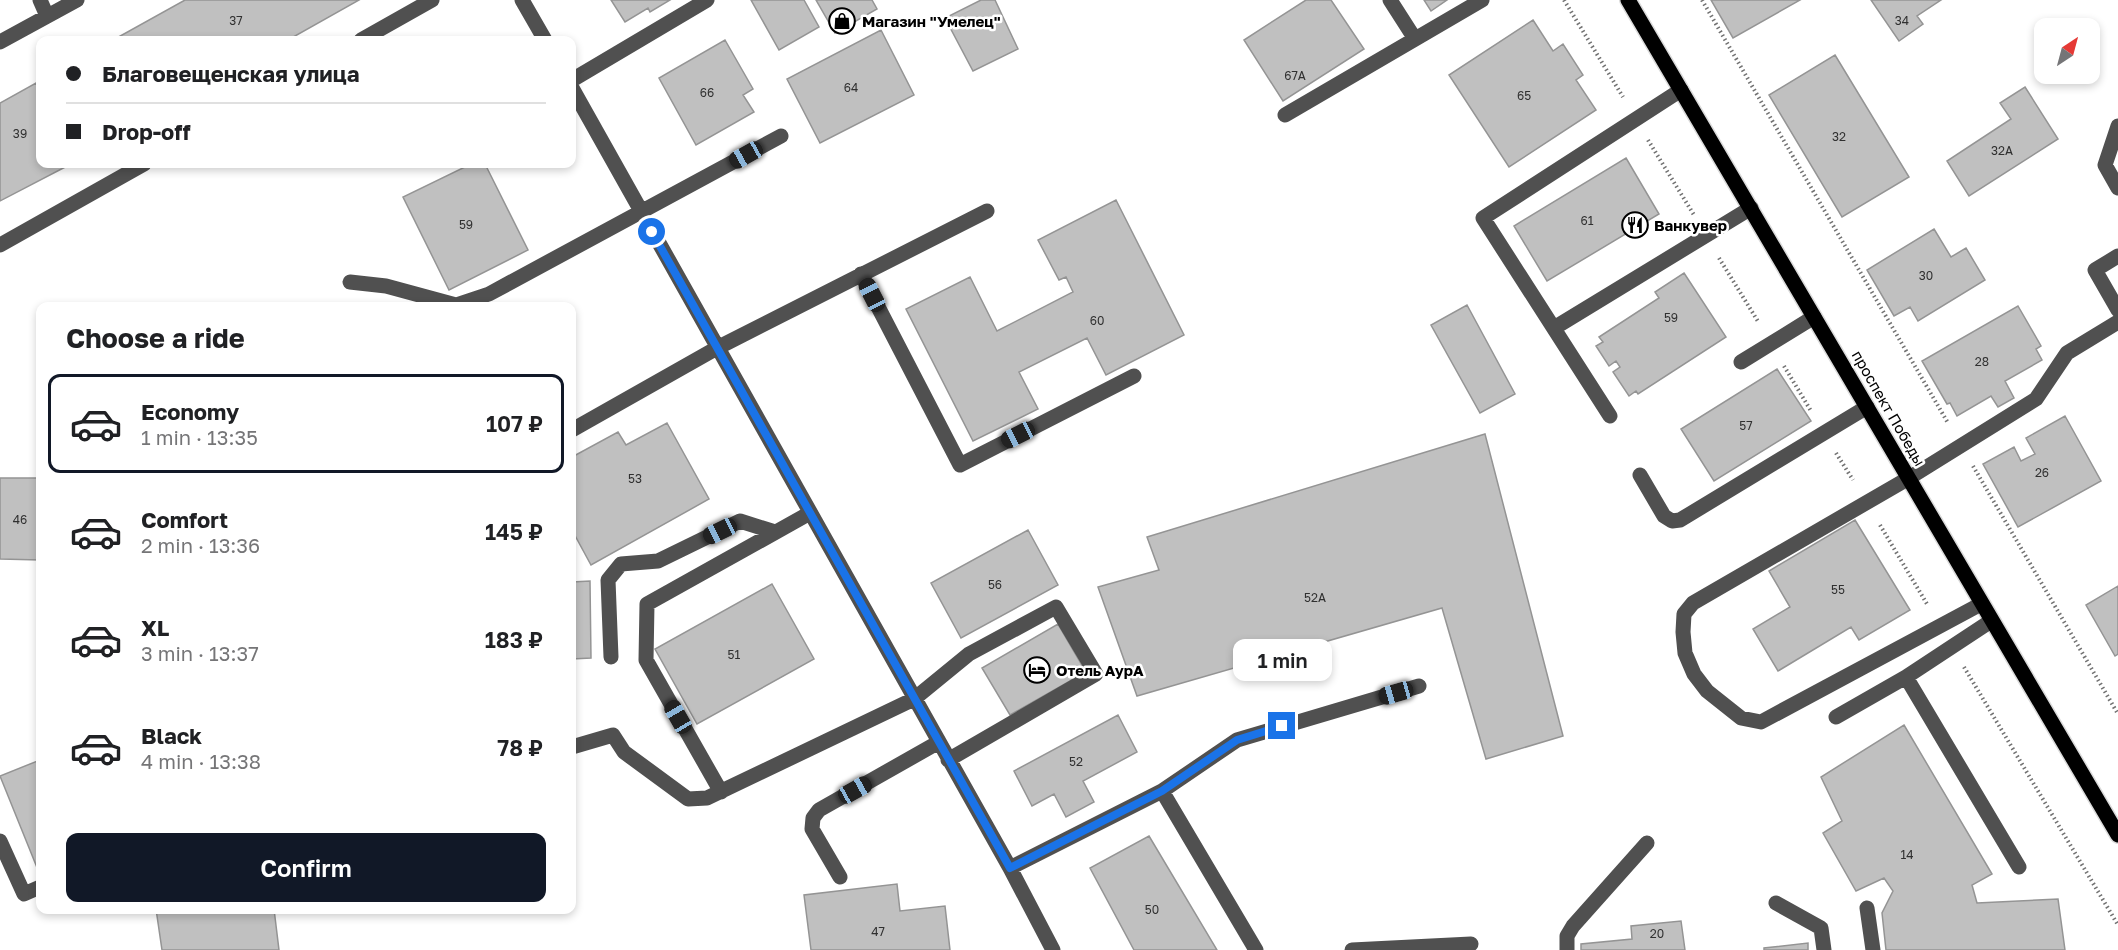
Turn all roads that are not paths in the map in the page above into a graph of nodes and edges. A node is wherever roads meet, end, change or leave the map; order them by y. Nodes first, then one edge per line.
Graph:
1 (40, 0) edge
2 (78, 0) edge
3 (432, 0) edge
4 (522, 0) edge
5 (707, 0) edge
6 (1390, 0) edge
7 (1482, 0) edge
8 (1628, 0) edge
9 (47, 16) junction
10 (368, 36) edge
11 (543, 36) edge
12 (1415, 39) junction
13 (0, 42) edge
14 (576, 78) edge
15 (1681, 90) junction
16 (576, 95) edge
17 (1285, 115) dead end
18 (2118, 126) edge
19 (782, 136) dead end
20 (137, 168) edge
21 (2118, 188) edge
22 (1751, 208) junction
23 (987, 211) dead end
24 (641, 212) junction
25 (0, 245) edge
26 (2118, 256) edge
27 (861, 274) junction
28 (350, 282) dead end
29 (445, 302) edge
30 (465, 302) edge
31 (2118, 310) edge
32 (1814, 317) junction
33 (2118, 322) edge
34 (1554, 328) junction
35 (717, 348) junction
36 (1741, 362) dead end
37 (1134, 376) dead end
38 (1868, 407) junction
39 (1610, 416) dead end
40 (576, 428) edge
41 (1640, 476) dead end
42 (1908, 478) junction
43 (810, 513) junction
44 (775, 532) junction
45 (1981, 604) junction
46 (1991, 621) junction
47 (611, 657) dead end
48 (1906, 677) junction
49 (1419, 686) dead end
50 (914, 699) junction
51 (1836, 717) dead end
52 (939, 742) junction
53 (576, 746) edge
54 (948, 760) junction
55 (1162, 791) junction
56 (721, 792) junction
57 (2118, 835) edge
58 (0, 841) edge
59 (1647, 843) dead end
60 (2019, 867) dead end
61 (1010, 868) junction
62 (840, 877) dead end
63 (36, 889) edge
64 (1776, 903) dead end
65 (1867, 908) dead end
66 (1471, 944) dead end
67 (1053, 950) edge
68 (1256, 950) edge
69 (1352, 950) edge
70 (1567, 950) edge
71 (1824, 950) edge
72 (1873, 950) edge

1 - 9 street
2 - 9 street
3 - 10 street
4 - 11 street
5 - 14 street
6 - 12 street
7 - 12 street
8 - 15 main road, проспект Победы
9 - 13 street
12 - 17 street
15 - 22 main road, проспект Победы
15 - 34 street
16 - 24 street
18 - 21 street
19 - 24 street
20 - 25 street
22 - 32 main road, проспект Победы
22 - 34 street
23 - 27 street
24 - 30 street
24 - 35 street
26 - 31 street
27 - 35 street
27 - 37 street
28 - 29 street
32 - 36 street
32 - 38 main road, проспект Победы
33 - 42 street
34 - 39 street
35 - 40 street
35 - 43 street
38 - 41 street
38 - 42 main road, проспект Победы
42 - 45 main road, проспект Победы
42 - 45 street
43 - 44 street
43 - 50 street
44 - 47 street
44 - 56 street
45 - 46 main road, проспект Победы
46 - 48 street
46 - 57 main road, проспект Победы
48 - 51 street
48 - 60 street
49 - 55 street
50 - 52 street
50 - 54 street
50 - 56 street
52 - 54 street
52 - 62 street
53 - 56 street
54 - 61 street
55 - 61 street
55 - 68 street
58 - 63 street
59 - 70 street
61 - 67 street
64 - 71 street
65 - 72 street
66 - 69 street

